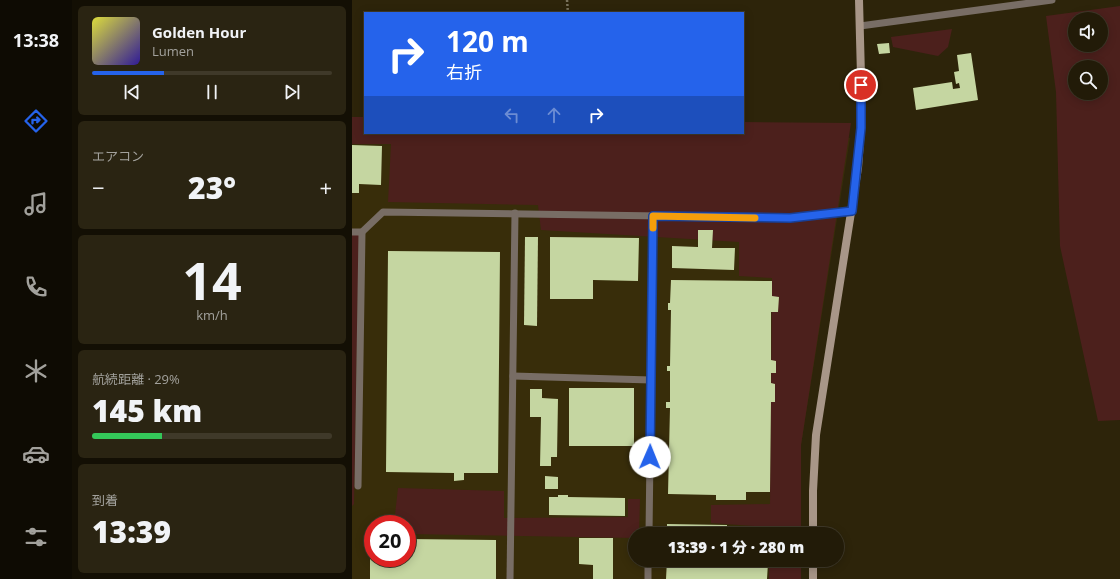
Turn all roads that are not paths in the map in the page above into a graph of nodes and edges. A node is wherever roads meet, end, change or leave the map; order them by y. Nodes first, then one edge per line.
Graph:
1 (859, 0) edge
2 (1052, 0) edge
3 (860, 26) junction
4 (852, 211) junction
5 (515, 213) junction
6 (653, 216) junction
7 (352, 232) edge
8 (362, 232) junction
9 (513, 376) junction
10 (651, 380) junction
11 (358, 486) dead end
12 (648, 527) edge
13 (813, 527) edge
14 (648, 567) edge
15 (813, 567) edge
16 (510, 579) edge
17 (648, 579) edge
18 (813, 579) edge

1 - 3 street
2 - 3 lane
3 - 4 street
4 - 6 lane
4 - 13 street
5 - 6 lane
5 - 8 lane
5 - 9 lane
6 - 10 lane
7 - 8 lane
8 - 11 lane
9 - 10 lane
9 - 16 lane
10 - 12 lane
14 - 17 lane
15 - 18 street

